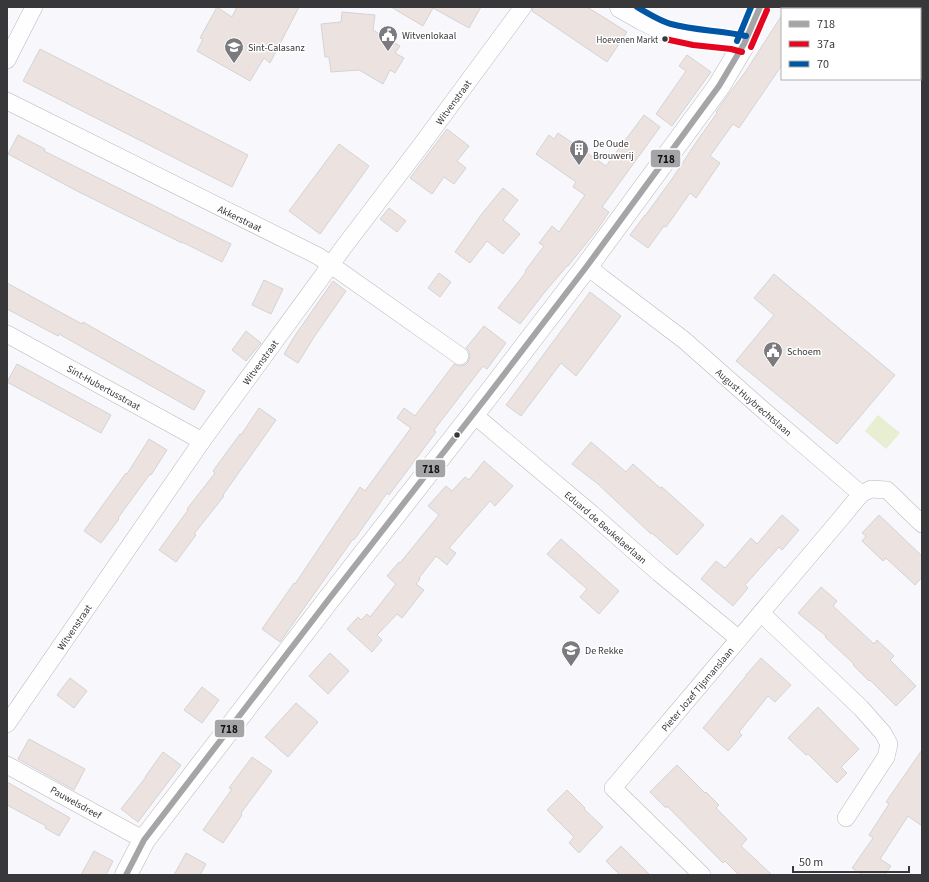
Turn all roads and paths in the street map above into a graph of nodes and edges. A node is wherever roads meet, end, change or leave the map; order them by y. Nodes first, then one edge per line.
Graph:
1 (34, 7) edge
2 (522, 7) edge
3 (760, 7) edge
4 (623, 8) edge
5 (744, 44) junction
6 (7, 60) edge
7 (7, 101) edge
8 (331, 265) junction
9 (587, 266) junction
10 (7, 334) edge
11 (460, 356) dead end
12 (473, 414) junction
13 (202, 441) junction
14 (861, 494) junction
15 (922, 524) edge
16 (761, 613) junction
17 (739, 639) junction
18 (7, 724) edge
19 (7, 765) edge
20 (846, 818) dead end
21 (144, 840) junction
22 (126, 875) edge
23 (702, 875) edge

1 - 6 street
2 - 8 street, Witvenstraat
3 - 5 main road
4 - 5 main road
5 - 9 main road
7 - 8 street, Akkerstraat
8 - 11 street, Akkerstraat
8 - 13 street, Witvenstraat
9 - 12 main road
9 - 14 street, August Huybrechtslaan
10 - 13 street, Sint-Hubertusstraat
12 - 17 street, Eduard de Beukelaerlaan
12 - 21 main road
13 - 18 street, Witvenstraat
14 - 15 street
14 - 16 street, Pieter Jozef Tijsmanslaan
16 - 17 street, Pieter Jozef Tijsmanslaan
16 - 20 street
17 - 23 street, Pieter Jozef Tijsmanslaan
19 - 21 street, Pauwelsdreef
21 - 22 main road

